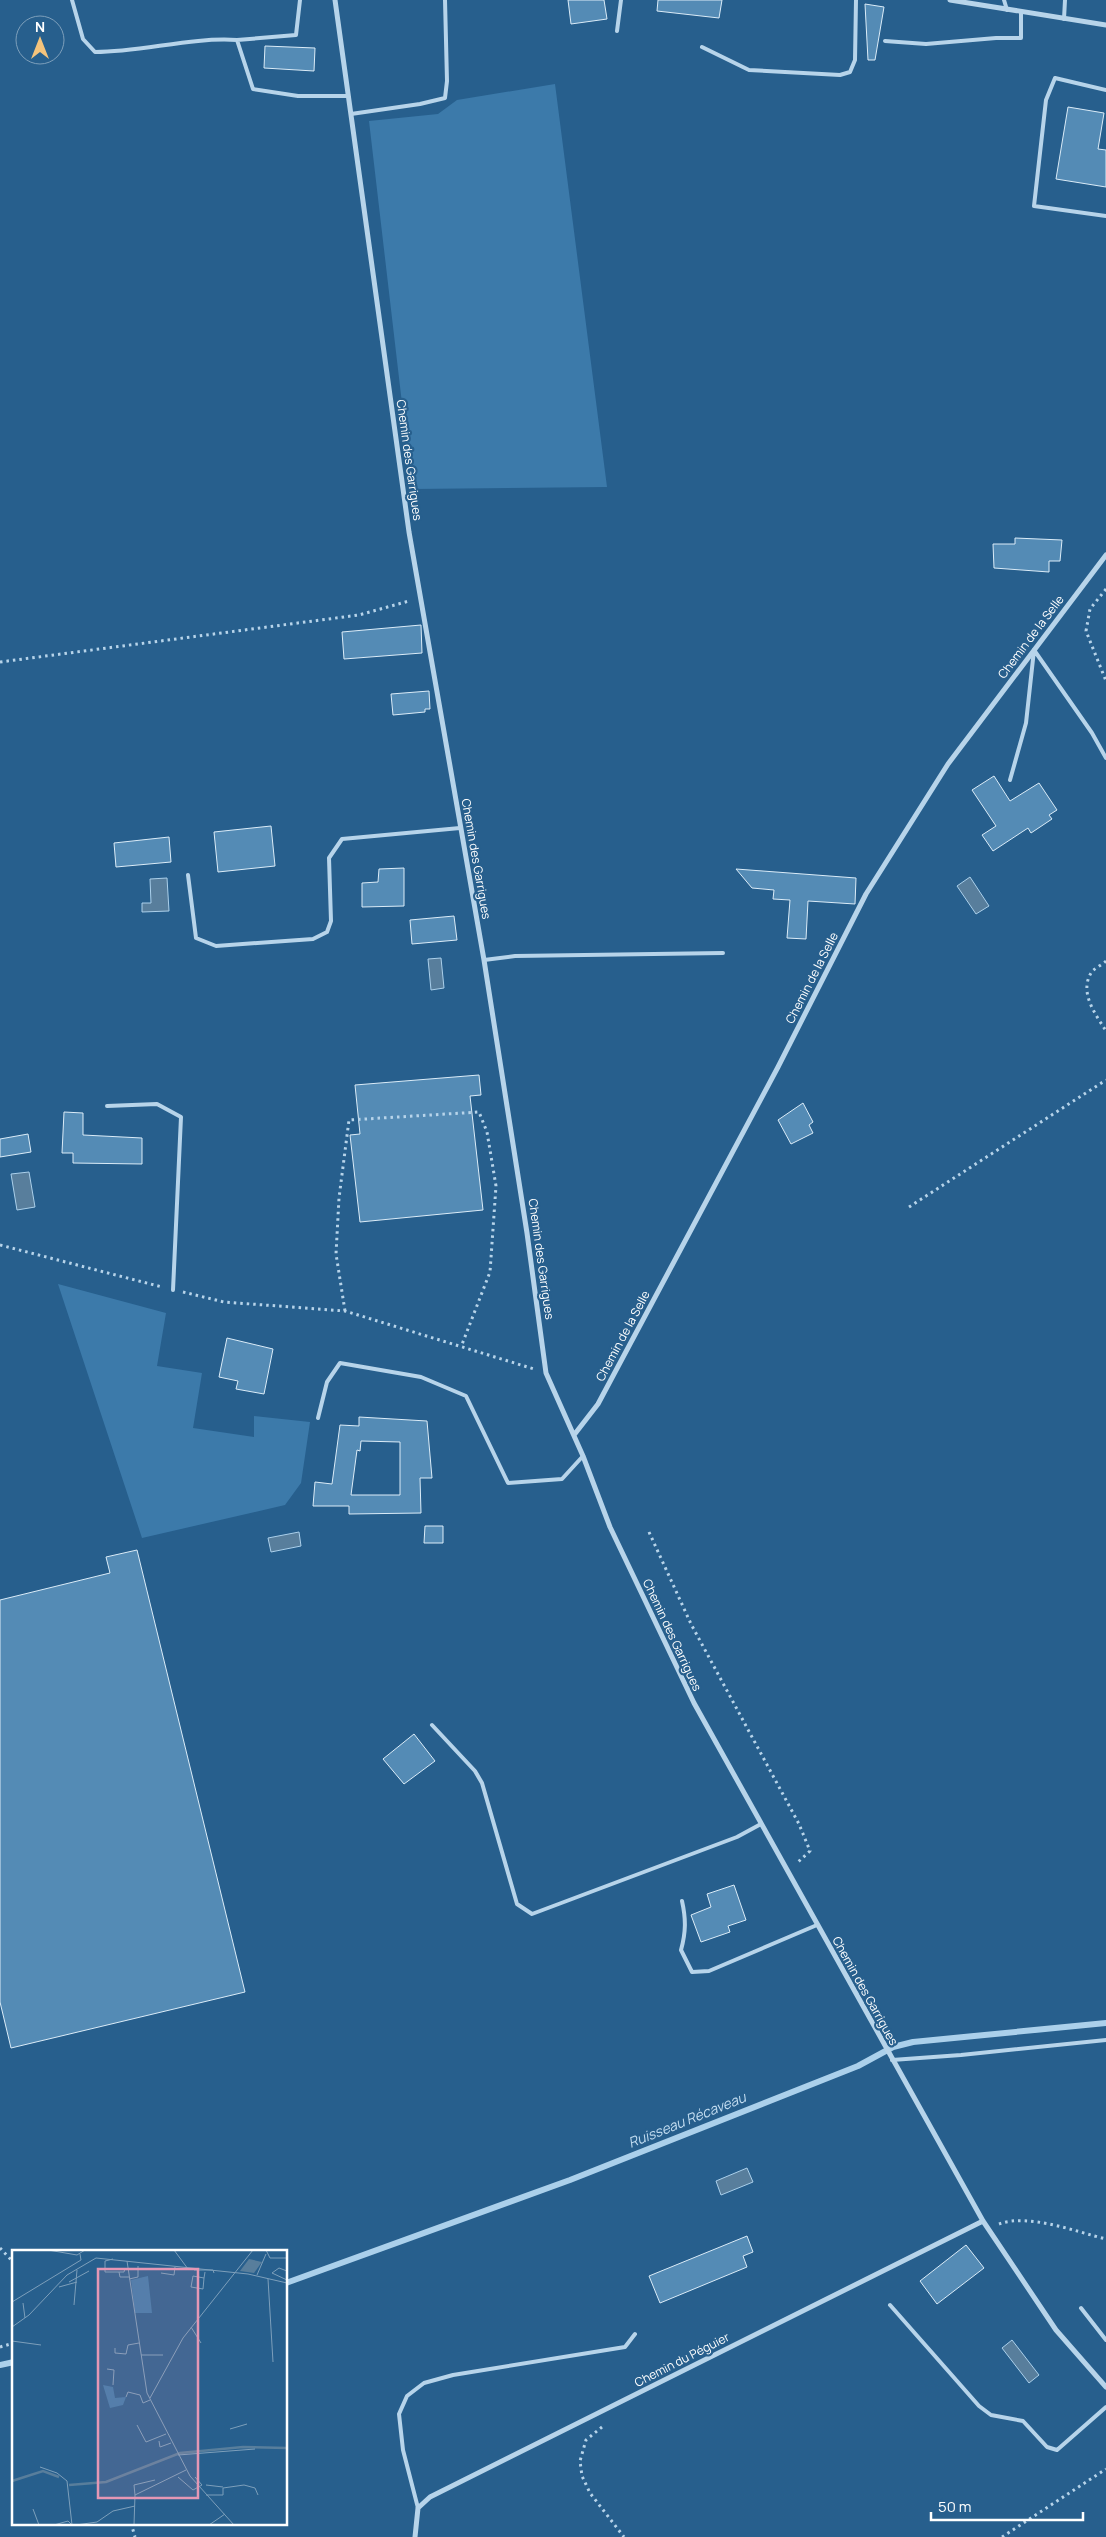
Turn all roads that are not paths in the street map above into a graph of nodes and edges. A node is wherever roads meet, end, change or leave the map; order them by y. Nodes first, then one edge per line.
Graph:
1 (72, 0) edge
2 (300, 0) edge
3 (335, 0) edge
4 (445, 0) edge
5 (621, 0) edge
6 (856, 0) edge
7 (950, 0) edge
8 (1004, 0) edge
9 (1065, 0) edge
10 (1007, 10) junction
11 (1021, 12) junction
12 (1064, 19) junction
13 (1106, 25) edge
14 (617, 31) dead end
15 (237, 40) junction
16 (885, 41) dead end
17 (702, 47) dead end
18 (1106, 90) edge
19 (348, 96) junction
20 (351, 114) junction
21 (1106, 216) edge
22 (1106, 555) edge
23 (1034, 650) junction
24 (1106, 758) edge
25 (1010, 780) dead end
26 (460, 828) junction
27 (188, 876) dead end
28 (723, 954) dead end
29 (484, 960) junction
30 (107, 1106) dead end
31 (173, 1290) road end
32 (318, 1418) dead end
33 (574, 1435) junction
34 (583, 1456) junction
35 (432, 1725) dead end
36 (761, 1824) junction
37 (682, 1901) dead end
38 (817, 1925) junction
39 (1106, 2040) edge
40 (892, 2060) junction
41 (983, 2221) junction
42 (890, 2305) dead end
43 (1081, 2308) dead end
44 (635, 2334) dead end
45 (1106, 2340) edge
46 (1106, 2387) edge
47 (1106, 2407) edge
48 (418, 2508) junction
49 (415, 2537) edge

1 - 15 lane
2 - 15 lane
3 - 19 street, Chemin des Garrigues
4 - 20 lane
5 - 14 lane
6 - 17 lane
7 - 10 street
8 - 10 lane
9 - 12 lane
10 - 11 street
11 - 12 street
11 - 16 lane
12 - 13 street
15 - 19 lane
18 - 21 lane
19 - 20 street, Chemin des Garrigues
20 - 26 street, Chemin des Garrigues
22 - 23 street, Chemin de la Selle
23 - 24 lane
23 - 25 lane
23 - 33 street, Chemin de la Selle
26 - 27 lane
26 - 29 street, Chemin des Garrigues
28 - 29 lane
29 - 33 street, Chemin des Garrigues
30 - 31 lane
32 - 34 lane
33 - 34 street, Chemin des Garrigues
34 - 36 street, Chemin des Garrigues
35 - 36 lane
36 - 38 street, Chemin des Garrigues
37 - 38 lane
38 - 40 street, Chemin des Garrigues
39 - 40 lane
40 - 41 street, Chemin des Garrigues
41 - 46 street, Chemin des Garrigues
41 - 48 street, Chemin du Péguier
42 - 47 lane
43 - 45 lane
44 - 48 lane
48 - 49 street

